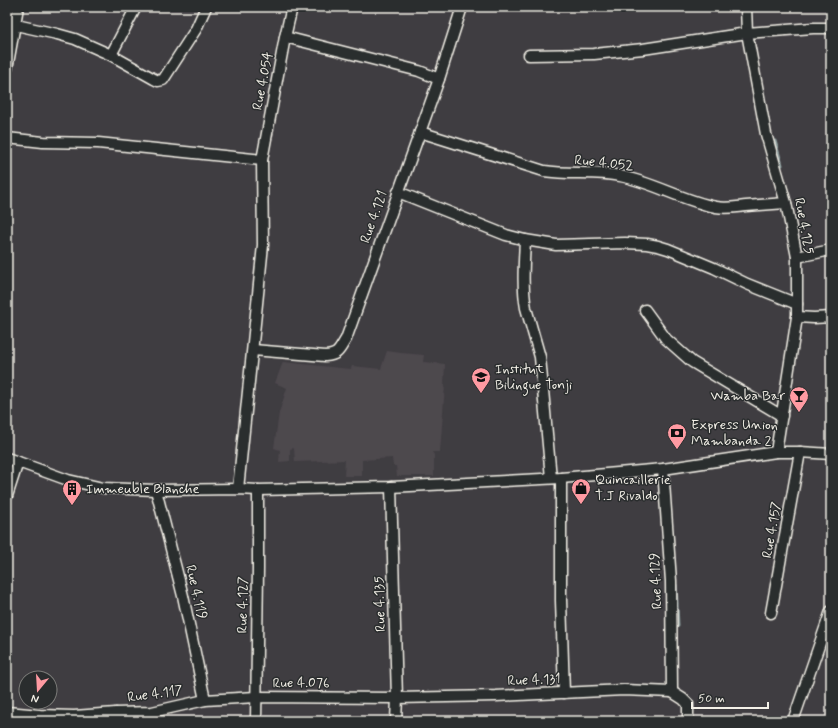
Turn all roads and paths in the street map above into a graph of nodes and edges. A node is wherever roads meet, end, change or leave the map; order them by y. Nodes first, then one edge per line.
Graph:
1 (18, 7) edge
2 (136, 7) edge
3 (206, 7) edge
4 (292, 7) edge
5 (462, 7) edge
6 (746, 7) edge
7 (16, 25) junction
8 (831, 28) edge
9 (747, 33) junction
10 (285, 37) junction
11 (111, 54) junction
12 (529, 55) dead end
13 (7, 69) edge
14 (439, 78) junction
15 (420, 132) junction
16 (7, 138) edge
17 (262, 160) junction
18 (398, 192) junction
19 (786, 203) junction
20 (524, 240) junction
21 (831, 250) edge
22 (797, 257) junction
23 (797, 304) junction
24 (645, 310) dead end
25 (797, 317) junction
26 (831, 317) edge
27 (253, 350) junction
28 (782, 416) junction
29 (776, 452) junction
30 (800, 452) junction
31 (831, 454) edge
32 (7, 458) edge
33 (18, 462) junction
34 (663, 468) junction
35 (556, 478) junction
36 (391, 487) junction
37 (238, 489) junction
38 (156, 490) junction
39 (258, 490) junction
40 (7, 496) edge
41 (831, 611) edge
42 (771, 613) dead end
43 (672, 692) junction
44 (564, 693) junction
45 (256, 697) junction
46 (397, 698) junction
47 (205, 700) junction
48 (7, 712) edge
49 (116, 717) edge
50 (256, 721) edge
51 (396, 721) edge
52 (688, 721) edge
53 (793, 721) edge

1 - 7 street
2 - 11 street
3 - 11 street
4 - 10 street, Rue 4.054
5 - 14 street, Rue 4.121
6 - 9 street, Rue 4.125
7 - 11 street
7 - 13 street
8 - 9 street
9 - 12 street
9 - 19 street, Rue 4.125
10 - 14 street
10 - 17 street, Rue 4.054
14 - 15 street, Rue 4.121
15 - 18 street, Rue 4.121
15 - 19 street, Rue 4.052
16 - 17 street
17 - 27 street, Rue 4.054
18 - 20 street
18 - 27 street, Rue 4.121
19 - 22 street, Rue 4.125
20 - 23 street
20 - 35 street
21 - 22 street
22 - 23 street, Rue 4.125
23 - 25 street, Rue 4.125
24 - 28 street
25 - 26 street
25 - 28 street, Rue 4.125
27 - 37 street, Rue 4.054
28 - 29 street, Rue 4.125
29 - 30 street
29 - 34 street
30 - 31 street
30 - 42 street, Rue 4.157
32 - 33 street
33 - 38 street
33 - 40 street
34 - 35 street
34 - 43 street, Rue 4.129
35 - 36 street
35 - 44 street
36 - 39 street
36 - 46 street, Rue 4.135
37 - 38 street
37 - 39 street
38 - 47 street, Rue 4.119
39 - 45 street, Rue 4.127
41 - 53 street
43 - 44 street, Rue 4.131
43 - 52 street
44 - 46 street, Rue 4.131
45 - 46 street, Rue 4.076
45 - 47 street, Rue 4.076
45 - 50 street, Rue 4.127
46 - 51 street, Rue 4.135
47 - 49 street, Rue 4.117
48 - 49 street, Rue 4.117

